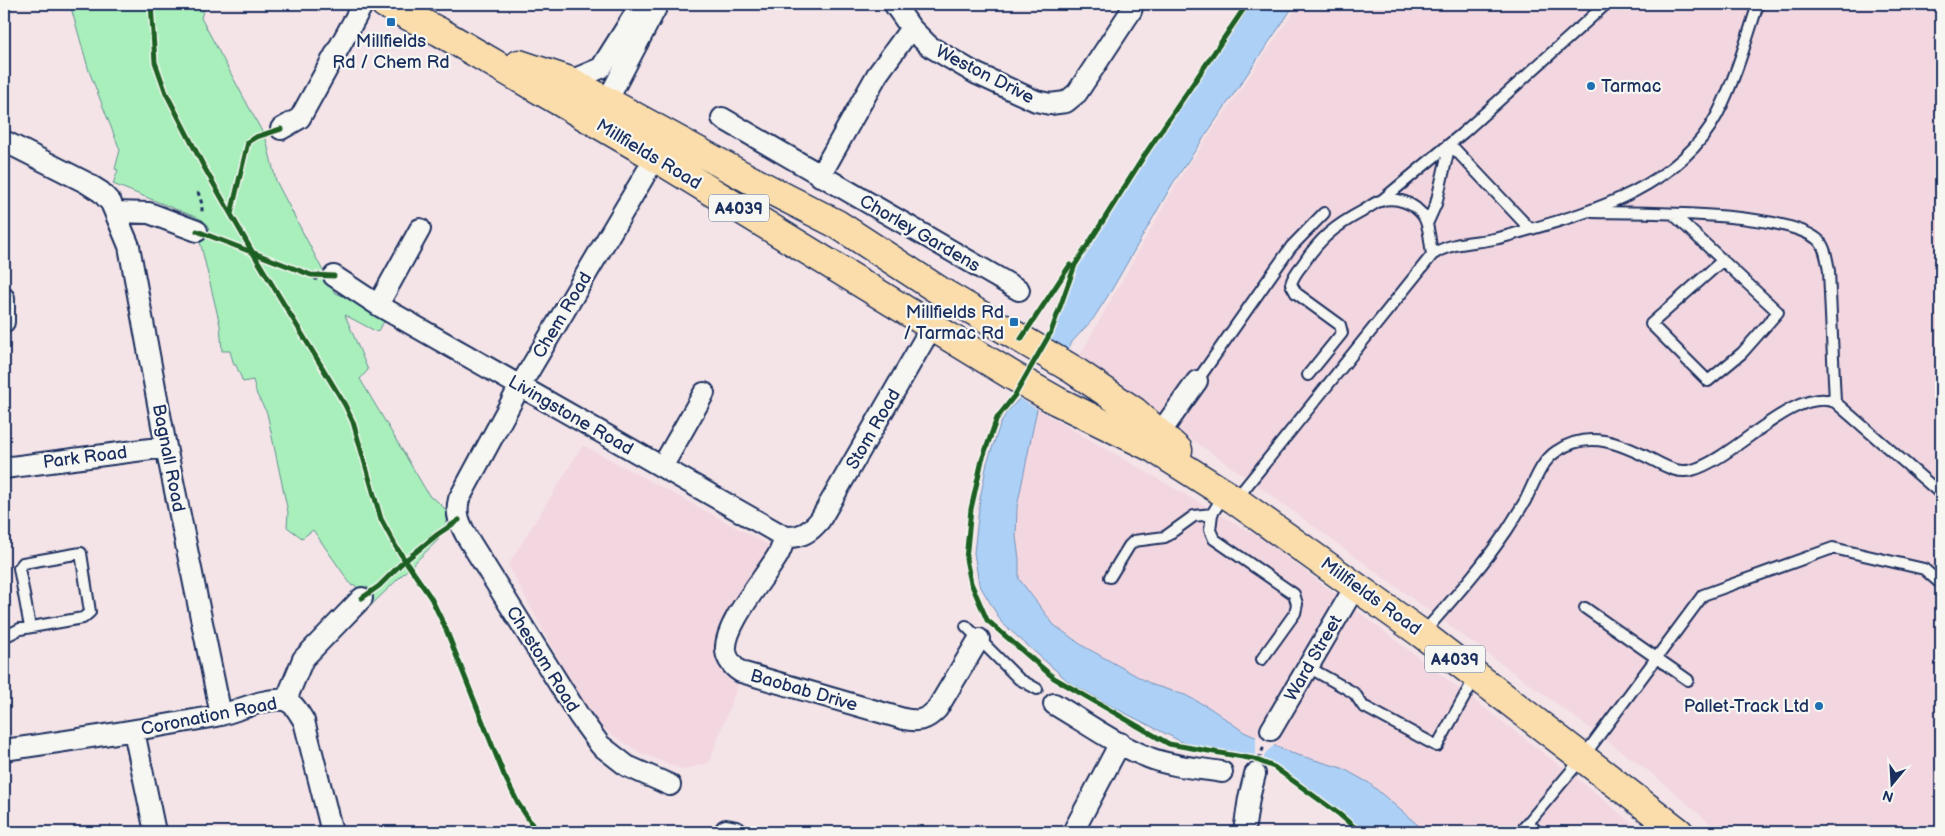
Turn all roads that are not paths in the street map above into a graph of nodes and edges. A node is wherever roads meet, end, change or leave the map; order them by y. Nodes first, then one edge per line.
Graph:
1 (363, 4) edge
2 (385, 4) edge
3 (649, 4) edge
4 (658, 4) edge
5 (894, 4) edge
6 (1133, 4) edge
7 (1606, 4) edge
8 (1758, 4) edge
9 (911, 28) junction
10 (461, 45) junction
11 (570, 81) junction
12 (607, 101) junction
13 (722, 118) dead end
14 (281, 129) dead end
15 (4, 141) edge
16 (1450, 144) junction
17 (662, 146) junction
18 (820, 176) junction
19 (1380, 201) junction
20 (113, 208) junction
21 (1584, 212) junction
22 (1324, 213) dead end
23 (1673, 214) junction
24 (837, 224) junction
25 (1427, 224) junction
26 (420, 229) dead end
27 (1530, 229) junction
28 (197, 231) dead end
29 (1432, 255) junction
30 (821, 259) junction
31 (1723, 260) junction
32 (334, 276) dead end
33 (1019, 290) dead end
34 (4, 298) edge
35 (378, 305) junction
36 (4, 322) edge
37 (932, 326) junction
38 (1308, 375) dead end
39 (1197, 381) joint
40 (520, 386) junction
41 (704, 393) dead end
42 (1835, 402) junction
43 (1156, 441) junction
44 (166, 447) junction
45 (662, 467) junction
46 (4, 468) edge
47 (1941, 494) edge
48 (459, 499) joint
49 (1224, 503) junction
50 (785, 537) junction
51 (1110, 577) dead end
52 (1941, 584) edge
53 (1356, 585) junction
54 (362, 598) dead end
55 (1585, 608) dead end
56 (30, 627) junction
57 (972, 632) joint
58 (1422, 634) junction
59 (4, 636) edge
60 (1657, 657) junction
61 (1262, 659) dead end
62 (1308, 667) junction
63 (1477, 675) junction
64 (1688, 680) dead end
65 (1037, 689) dead end
66 (286, 700) junction
67 (1054, 704) dead end
68 (221, 715) junction
69 (134, 731) junction
70 (1268, 737) road end
71 (1120, 743) junction
72 (4, 750) edge
73 (1583, 758) junction
74 (1258, 766) road end
75 (1222, 772) dead end
76 (670, 785) dead end
77 (1528, 823) junction
78 (154, 832) edge
79 (332, 832) edge
80 (1073, 832) edge
81 (1244, 832) edge
82 (1520, 832) edge
83 (1538, 832) edge
84 (1679, 832) edge

1 - 14 street
2 - 10 main road, Millfields Road / A4039
3 - 11 street
4 - 12 street
5 - 9 street, Weston Drive
6 - 9 street, Weston Drive
7 - 16 lane
8 - 21 lane
9 - 18 street
10 - 11 main road, Millfields Road / A4039
10 - 17 main road, Millfields Road / A4039
11 - 12 main road, Millfields Road / A4039
12 - 17 main road, Millfields Road / A4039
13 - 18 street, Chorley Gardens
15 - 20 street
16 - 19 lane
16 - 25 lane
16 - 27 lane
17 - 24 main road, Millfields Road / A4039
17 - 30 main road, Millfields Road / A4039
17 - 40 street, Chem Road
18 - 33 street, Chorley Gardens
19 - 25 lane
19 - 38 lane
20 - 28 street
20 - 44 street, Bagnall Road
21 - 23 lane
21 - 27 lane
22 - 39 lane
23 - 31 lane
23 - 42 lane
24 - 30 main road
24 - 43 main road, Millfields Road / A4039
25 - 29 lane
26 - 35 street
27 - 29 lane
29 - 49 lane
30 - 37 main road, Millfields Road / A4039
31 - 31 lane
32 - 35 street, Livingstone Road
34 - 36 street
35 - 40 street, Livingstone Road
37 - 43 main road, Millfields Road / A4039
37 - 50 street, Stom Road
39 - 43 street
40 - 45 street, Livingstone Road
40 - 48 street, Chem Road
41 - 45 street
42 - 47 lane
42 - 58 lane
43 - 49 main road, Millfields Road / A4039
44 - 46 street, Park Road
44 - 68 street, Bagnall Road
45 - 50 street, Livingstone Road
48 - 76 street, Chestom Road
49 - 51 lane
49 - 53 main road, Millfields Road / A4039
49 - 61 lane
50 - 57 street, Baobab Drive
52 - 60 lane
53 - 58 main road, Millfields Road / A4039
53 - 62 street, Ward Street
54 - 66 street, Coronation Road
55 - 60 lane
56 - 56 lane
56 - 59 lane
57 - 65 lane, Baobab Drive
58 - 63 main road, Millfields Road / A4039
60 - 64 lane
60 - 73 lane
62 - 63 lane
62 - 70 street, Ward Street
63 - 73 main road, Millfields Road / A4039
66 - 68 street, Coronation Road
66 - 79 street
67 - 71 street
68 - 69 street, Coronation Road
69 - 72 street, Coronation Road
69 - 78 street
71 - 75 street
71 - 80 street
73 - 77 lane
73 - 84 main road, Millfields Road / A4039
74 - 81 street
77 - 82 lane
77 - 83 lane

